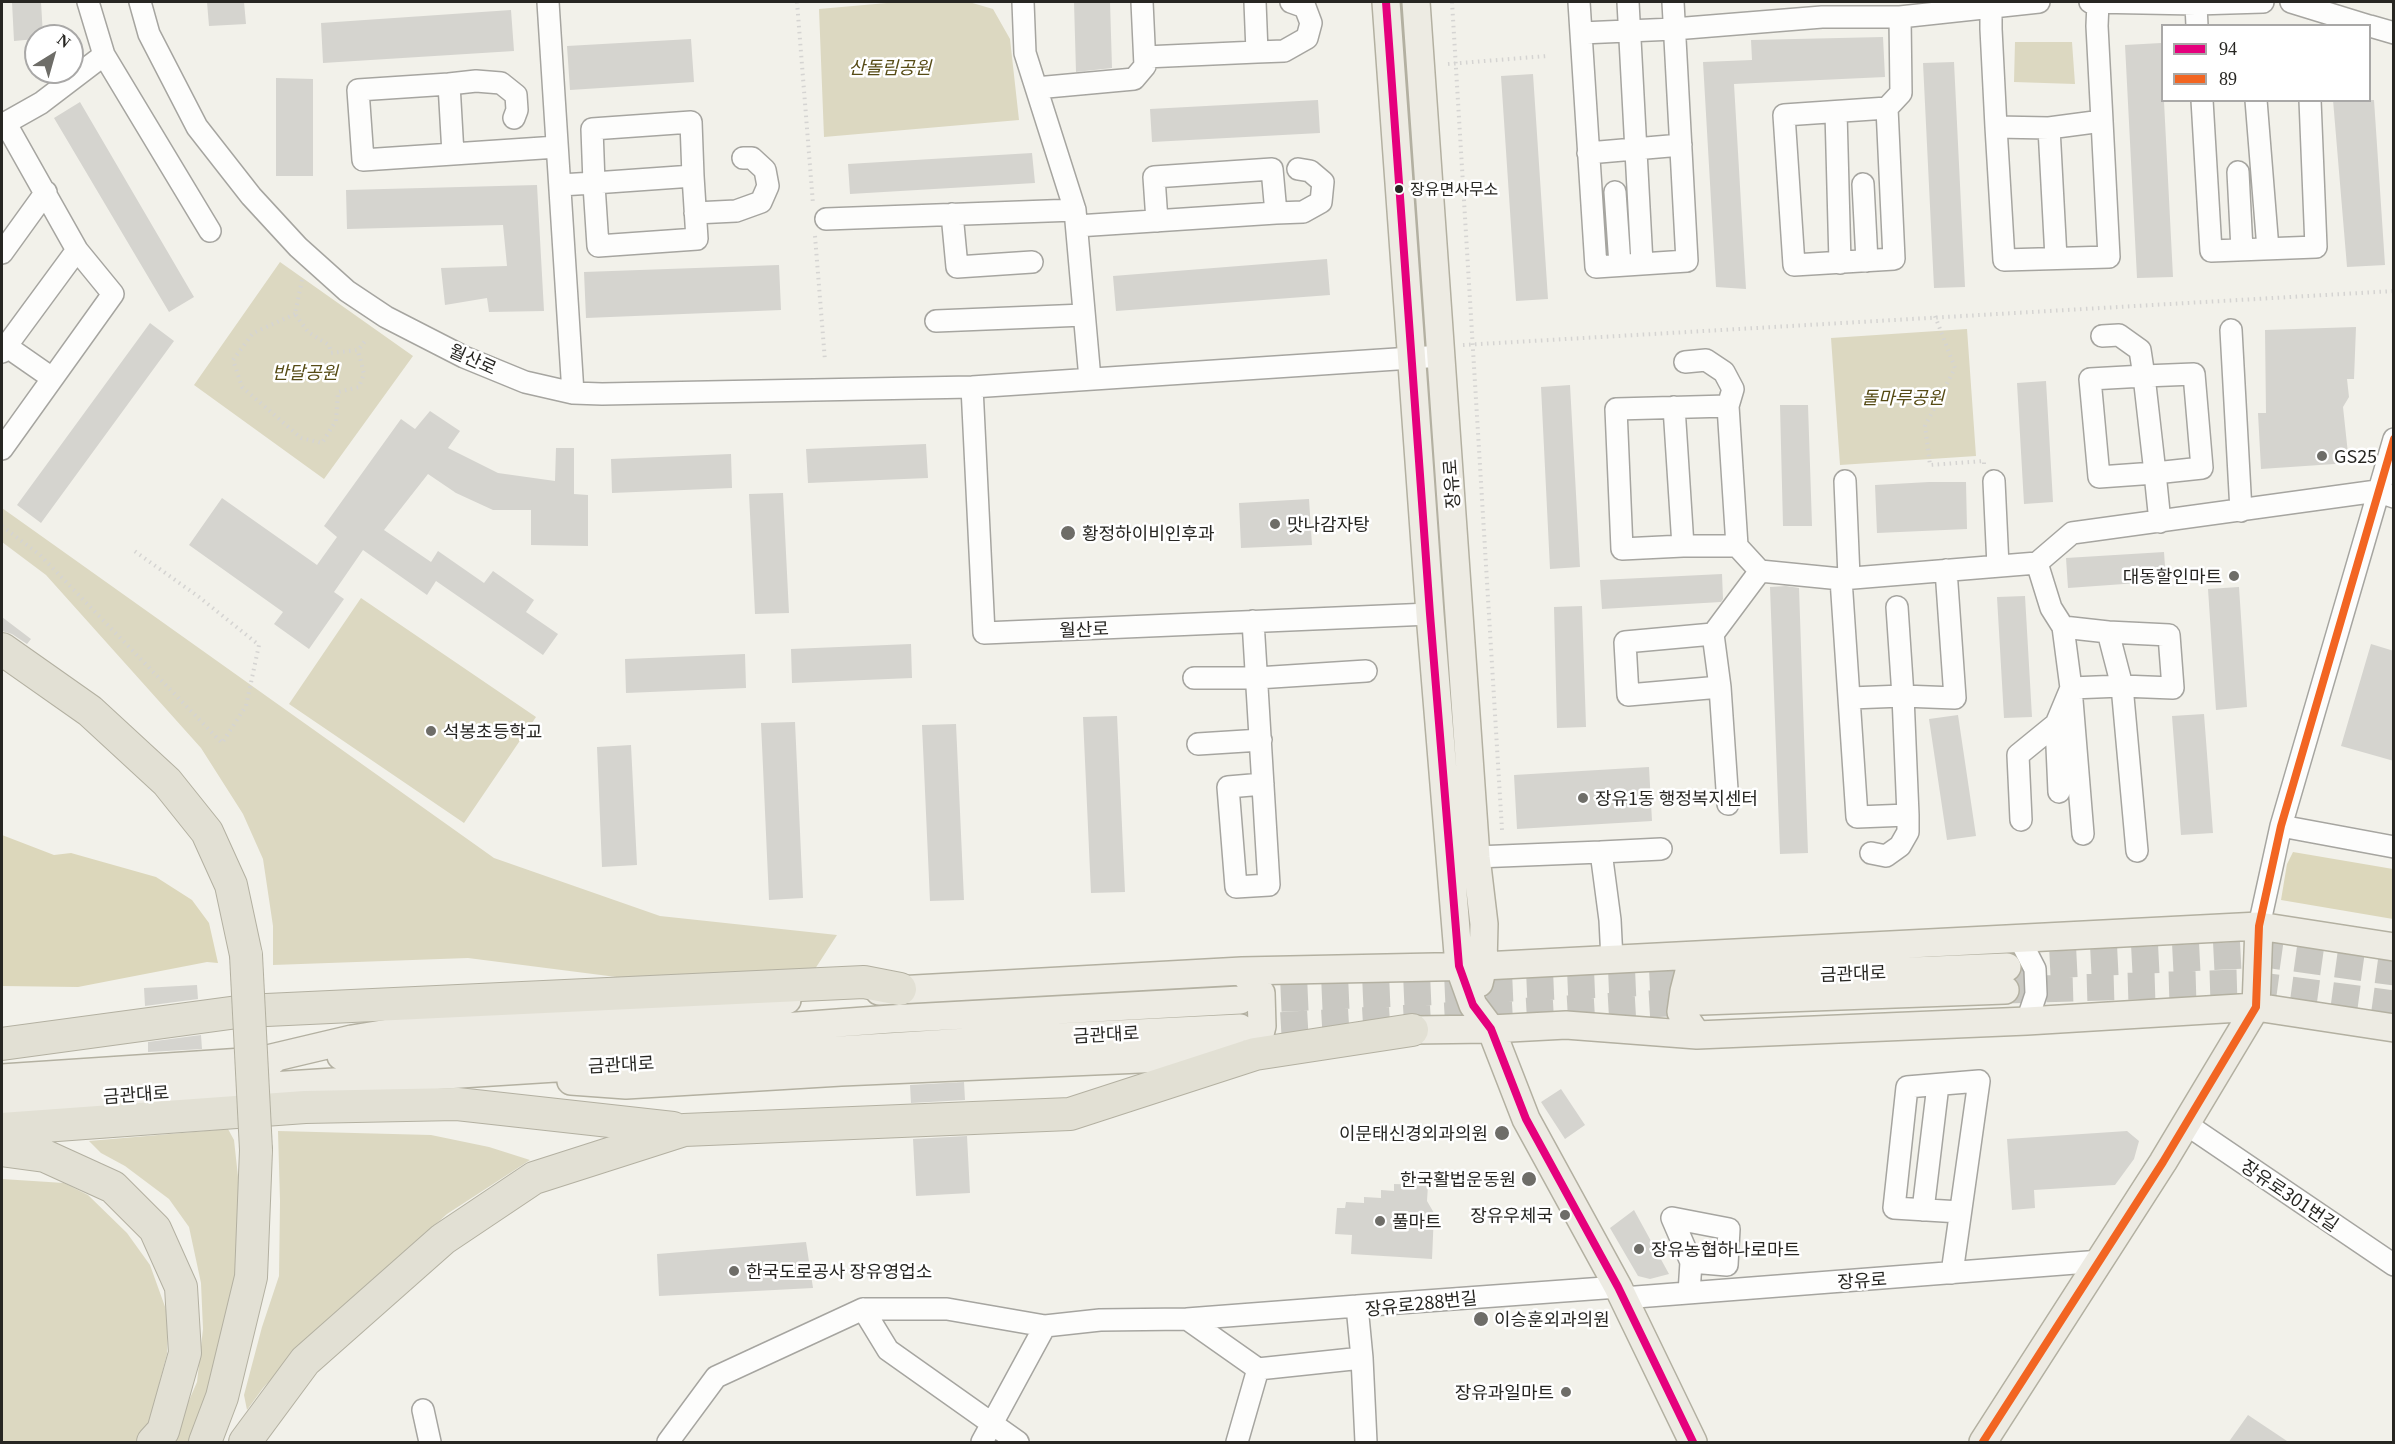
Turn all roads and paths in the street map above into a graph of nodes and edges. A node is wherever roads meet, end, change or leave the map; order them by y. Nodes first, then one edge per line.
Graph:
1 (88, 2) edge
2 (140, 2) edge
3 (548, 2) edge
4 (797, 2) edge
5 (1023, 2) edge
6 (1142, 2) edge
7 (1255, 2) edge
8 (1291, 2) edge
9 (1386, 2) edge
10 (1416, 2) edge
11 (1452, 2) edge
12 (1579, 2) edge
13 (1628, 2) edge
14 (1673, 2) edge
15 (2039, 2) edge
16 (2090, 2) edge
17 (2098, 2) edge
18 (2263, 2) edge
19 (2291, 2) edge
20 (2207, 3) edge
21 (1991, 7) junction
22 (1925, 8) edge
23 (1899, 17) junction
24 (2199, 24) edge
25 (2362, 24) edge
26 (2371, 27) edge
27 (1674, 29) junction
28 (1630, 32) junction
29 (1581, 33) junction
30 (2394, 33) edge
31 (1257, 52) junction
32 (104, 55) junction
33 (1145, 57) junction
34 (1547, 57) dead end
35 (1448, 64) dead end
36 (1456, 64) junction
37 (449, 84) junction
38 (1036, 88) junction
39 (2202, 102) edge
40 (2256, 102) edge
41 (2310, 102) edge
42 (1887, 108) junction
43 (1836, 112) junction
44 (514, 118) dead end
45 (2102, 121) junction
46 (4, 124) edge
47 (1996, 127) junction
48 (2049, 128) junction
49 (1681, 145) junction
50 (557, 147) junction
51 (1637, 148) junction
52 (1588, 153) junction
53 (453, 154) junction
54 (743, 158) dead end
55 (1298, 169) dead end
56 (2238, 172) dead end
57 (693, 176) junction
58 (594, 183) junction
59 (1863, 184) dead end
60 (560, 185) junction
61 (46, 192) junction
62 (1615, 192) dead end
63 (695, 213) junction
64 (1275, 213) junction
65 (952, 214) junction
66 (1076, 218) junction
67 (818, 221) junction
68 (1157, 221) junction
69 (210, 231) dead end
70 (2268, 249) junction
71 (77, 250) junction
72 (2242, 250) junction
73 (2, 253) edge
74 (2056, 258) junction
75 (1867, 261) junction
76 (1032, 262) dead end
77 (1642, 263) junction
78 (1840, 263) junction
79 (1620, 265) junction
80 (302, 280) dead end
81 (2394, 291) edge
82 (295, 314) junction
83 (1084, 315) junction
84 (1935, 316) junction
85 (936, 321) dead end
86 (2231, 330) dead end
87 (2102, 336) dead end
88 (364, 341) dead end
89 (1473, 345) junction
90 (4, 349) edge
91 (358, 350) junction
92 (1453, 350) junction
93 (1412, 358) junction
94 (825, 361) dead end
95 (1684, 362) dead end
96 (2144, 375) junction
97 (52, 378) junction
98 (1090, 379) junction
99 (972, 387) junction
100 (573, 393) junction
101 (1728, 406) junction
102 (1674, 407) junction
103 (2394, 439) edge
104 (2, 449) edge
105 (2155, 473) junction
106 (1989, 476) joint
107 (1845, 481) dead end
108 (2385, 494) edge
109 (2241, 510) junction
110 (2160, 522) junction
111 (2, 526) edge
112 (1683, 546) junction
113 (1737, 546) junction
114 (133, 550) dead end
115 (2037, 563) junction
116 (1998, 566) junction
117 (1946, 570) junction
118 (1760, 571) junction
119 (1845, 578) junction
120 (1897, 607) dead end
121 (1430, 614) junction
122 (1253, 621) junction
123 (2063, 627) junction
124 (2108, 632) junction
125 (1713, 634) junction
126 (2, 649) edge
127 (1366, 671) dead end
128 (1194, 678) dead end
129 (1257, 678) junction
130 (2122, 686) junction
131 (1720, 687) junction
132 (2071, 688) junction
133 (1903, 696) junction
134 (1850, 698) junction
135 (2056, 724) junction
136 (1261, 740) junction
137 (1198, 744) dead end
138 (1263, 784) junction
139 (2059, 792) dead end
140 (1728, 804) dead end
141 (1908, 815) junction
142 (2021, 820) dead end
143 (2281, 826) junction
144 (1502, 830) dead end
145 (2083, 834) dead end
146 (2394, 846) edge
147 (1660, 849) dead end
148 (2138, 851) dead end
149 (1601, 852) junction
150 (1871, 853) dead end
151 (1476, 857) junction
152 (2259, 926) junction
153 (2019, 938) junction
154 (2394, 947) edge
155 (1612, 960) junction
156 (1471, 966) junction
157 (1242, 971) junction
158 (1698, 979) junction
159 (2006, 979) tunnel mouth
160 (900, 989) junction
161 (1240, 1000) tunnel mouth
162 (2256, 1007) junction
163 (2026, 1021) junction
164 (1240, 1028) tunnel mouth
165 (2394, 1028) edge
166 (1491, 1029) junction
167 (1413, 1030) joint
168 (2, 1035) edge
169 (1697, 1035) junction
170 (39, 1040) junction
171 (2, 1044) edge
172 (1255, 1054) junction
173 (258, 1061) junction
174 (2, 1078) edge
175 (378, 1078) junction
176 (1938, 1084) junction
177 (2, 1103) edge
178 (2186, 1124) junction
179 (2, 1130) edge
180 (684, 1130) junction
181 (2, 1150) edge
182 (1923, 1210) junction
183 (1960, 1212) junction
184 (2101, 1261) junction
185 (1691, 1262) dead end
186 (2394, 1265) edge
187 (1952, 1272) junction
188 (1621, 1292) junction
189 (1689, 1293) junction
190 (1357, 1306) junction
191 (863, 1309) junction
192 (1187, 1318) junction
193 (1045, 1326) junction
194 (1362, 1358) junction
195 (1258, 1370) junction
196 (423, 1410) dead end
197 (992, 1423) junction
198 (153, 1443) edge
199 (205, 1443) edge
200 (245, 1443) edge
201 (430, 1443) edge
202 (668, 1443) edge
203 (981, 1443) edge
204 (1018, 1443) edge
205 (1237, 1443) edge
206 (1366, 1443) edge
207 (1693, 1443) edge
208 (1983, 1443) edge

1 - 32 street
2 - 100 street, 월산로
3 - 50 street
4 - 67 path
5 - 38 street
6 - 33 street
7 - 31 street
8 - 31 street
9 - 93 main road, 장유로
10 - 92 main road, 장유로
11 - 36 path
12 - 29 street
13 - 28 street
14 - 27 street
15 - 21 street
16 - 17 street
17 - 20 street
17 - 45 street
18 - 20 street
19 - 25 street
20 - 24 street
21 - 22 street
21 - 47 street
22 - 23 street
23 - 27 street
23 - 42 street
26 - 30 street
27 - 28 street
27 - 49 street
28 - 29 street
28 - 51 street
29 - 52 street
31 - 33 street
32 - 46 street
32 - 69 street
33 - 38 street
34 - 36 path
35 - 36 path
36 - 89 path
37 - 44 street
37 - 53 street
37 - 53 street
38 - 66 street
39 - 72 street
40 - 70 street
41 - 70 street
42 - 43 street
42 - 75 street
43 - 78 street
43 - 78 street
45 - 48 street
45 - 74 street
46 - 61 street
47 - 48 street
47 - 74 street
48 - 74 street
49 - 51 street
49 - 77 street
50 - 53 street
50 - 60 street
51 - 52 street
51 - 77 street
52 - 79 street
54 - 63 street
55 - 64 street
56 - 72 street
57 - 58 street
57 - 58 street
57 - 63 street
58 - 60 street
58 - 63 street
59 - 75 street
60 - 100 street
61 - 71 street
61 - 73 street
62 - 79 street
64 - 68 street
64 - 68 street
65 - 66 street
65 - 67 street
65 - 76 street
66 - 68 street
66 - 83 street
67 - 94 path
70 - 72 street
71 - 90 street
71 - 97 street
75 - 78 street
77 - 79 street
80 - 82 path
81 - 84 path
82 - 91 path
82 - 91 path
83 - 85 street
83 - 98 street
84 - 89 path
84 - 106 path
86 - 109 street
87 - 96 street
88 - 91 path
89 - 92 path
89 - 144 path
90 - 97 street
92 - 93 street, 월산로
92 - 151 main road, 장유로
93 - 98 street, 월산로
93 - 121 main road, 장유로
95 - 101 street
96 - 105 street
96 - 105 street
96 - 105 street
97 - 104 street
98 - 99 street, 월산로
99 - 100 street, 월산로
99 - 122 street, 월산로
101 - 102 street
101 - 113 street
102 - 112 street
102 - 112 street
103 - 108 street
105 - 110 street
106 - 116 street
107 - 119 street
108 - 109 street
108 - 143 street
109 - 110 street
110 - 115 street
111 - 114 path
112 - 113 street
113 - 118 street
115 - 116 street
115 - 123 street
116 - 117 street
117 - 119 street
117 - 133 street
118 - 119 street
118 - 125 street
119 - 134 street
120 - 133 street
121 - 122 street, 월산로
121 - 156 main road, 장유로
122 - 129 street
123 - 124 street
123 - 132 street
124 - 130 street
124 - 130 street
125 - 131 street
125 - 131 street
126 - 199 highway, bridge
127 - 129 street
128 - 129 street
129 - 136 street
130 - 132 street
130 - 148 street
131 - 140 street
132 - 135 street
132 - 145 street
133 - 134 street
133 - 141 street
134 - 141 street
135 - 139 street
135 - 142 street
136 - 137 street
136 - 138 street
138 - 138 street
141 - 150 street
143 - 146 street
143 - 152 street
147 - 149 street
149 - 151 street
149 - 155 street
151 - 156 main road, 장유로
152 - 153 main road
152 - 154 main road
152 - 162 main road
153 - 158 main road
153 - 163 street
155 - 156 main road
155 - 158 main road
156 - 157 main road
156 - 166 main road
157 - 160 main road
157 - 172 main road
158 - 159 main road, 금관대로
158 - 169 main road
160 - 170 highway
160 - 173 main road
161 - 173 main road, 금관대로
162 - 163 main road
162 - 165 main road
162 - 178 main road
163 - 169 main road
164 - 175 main road, 금관대로
166 - 167 main road
166 - 169 main road
166 - 188 main road
167 - 172 highway
168 - 170 highway
170 - 171 highway
172 - 175 main road
172 - 180 highway
173 - 174 main road, 금관대로
175 - 177 main road, 금관대로
176 - 182 street
176 - 182 street
176 - 183 street
178 - 184 main road
178 - 186 street, 장유로301번길
179 - 180 highway
180 - 200 highway
181 - 198 highway
182 - 183 street
183 - 187 street
184 - 187 street, 장유로
184 - 208 main road
185 - 189 street
187 - 189 street, 장유로
188 - 189 street, 장유로
188 - 190 street, 장유로288번길
188 - 207 main road
190 - 192 street
190 - 194 street, 장유로288번길
191 - 193 street
191 - 197 street
191 - 202 street
192 - 193 street
192 - 195 street
193 - 197 street
194 - 195 street
194 - 206 street, 장유로288번길
195 - 205 street
196 - 201 street
197 - 203 street
197 - 204 street

